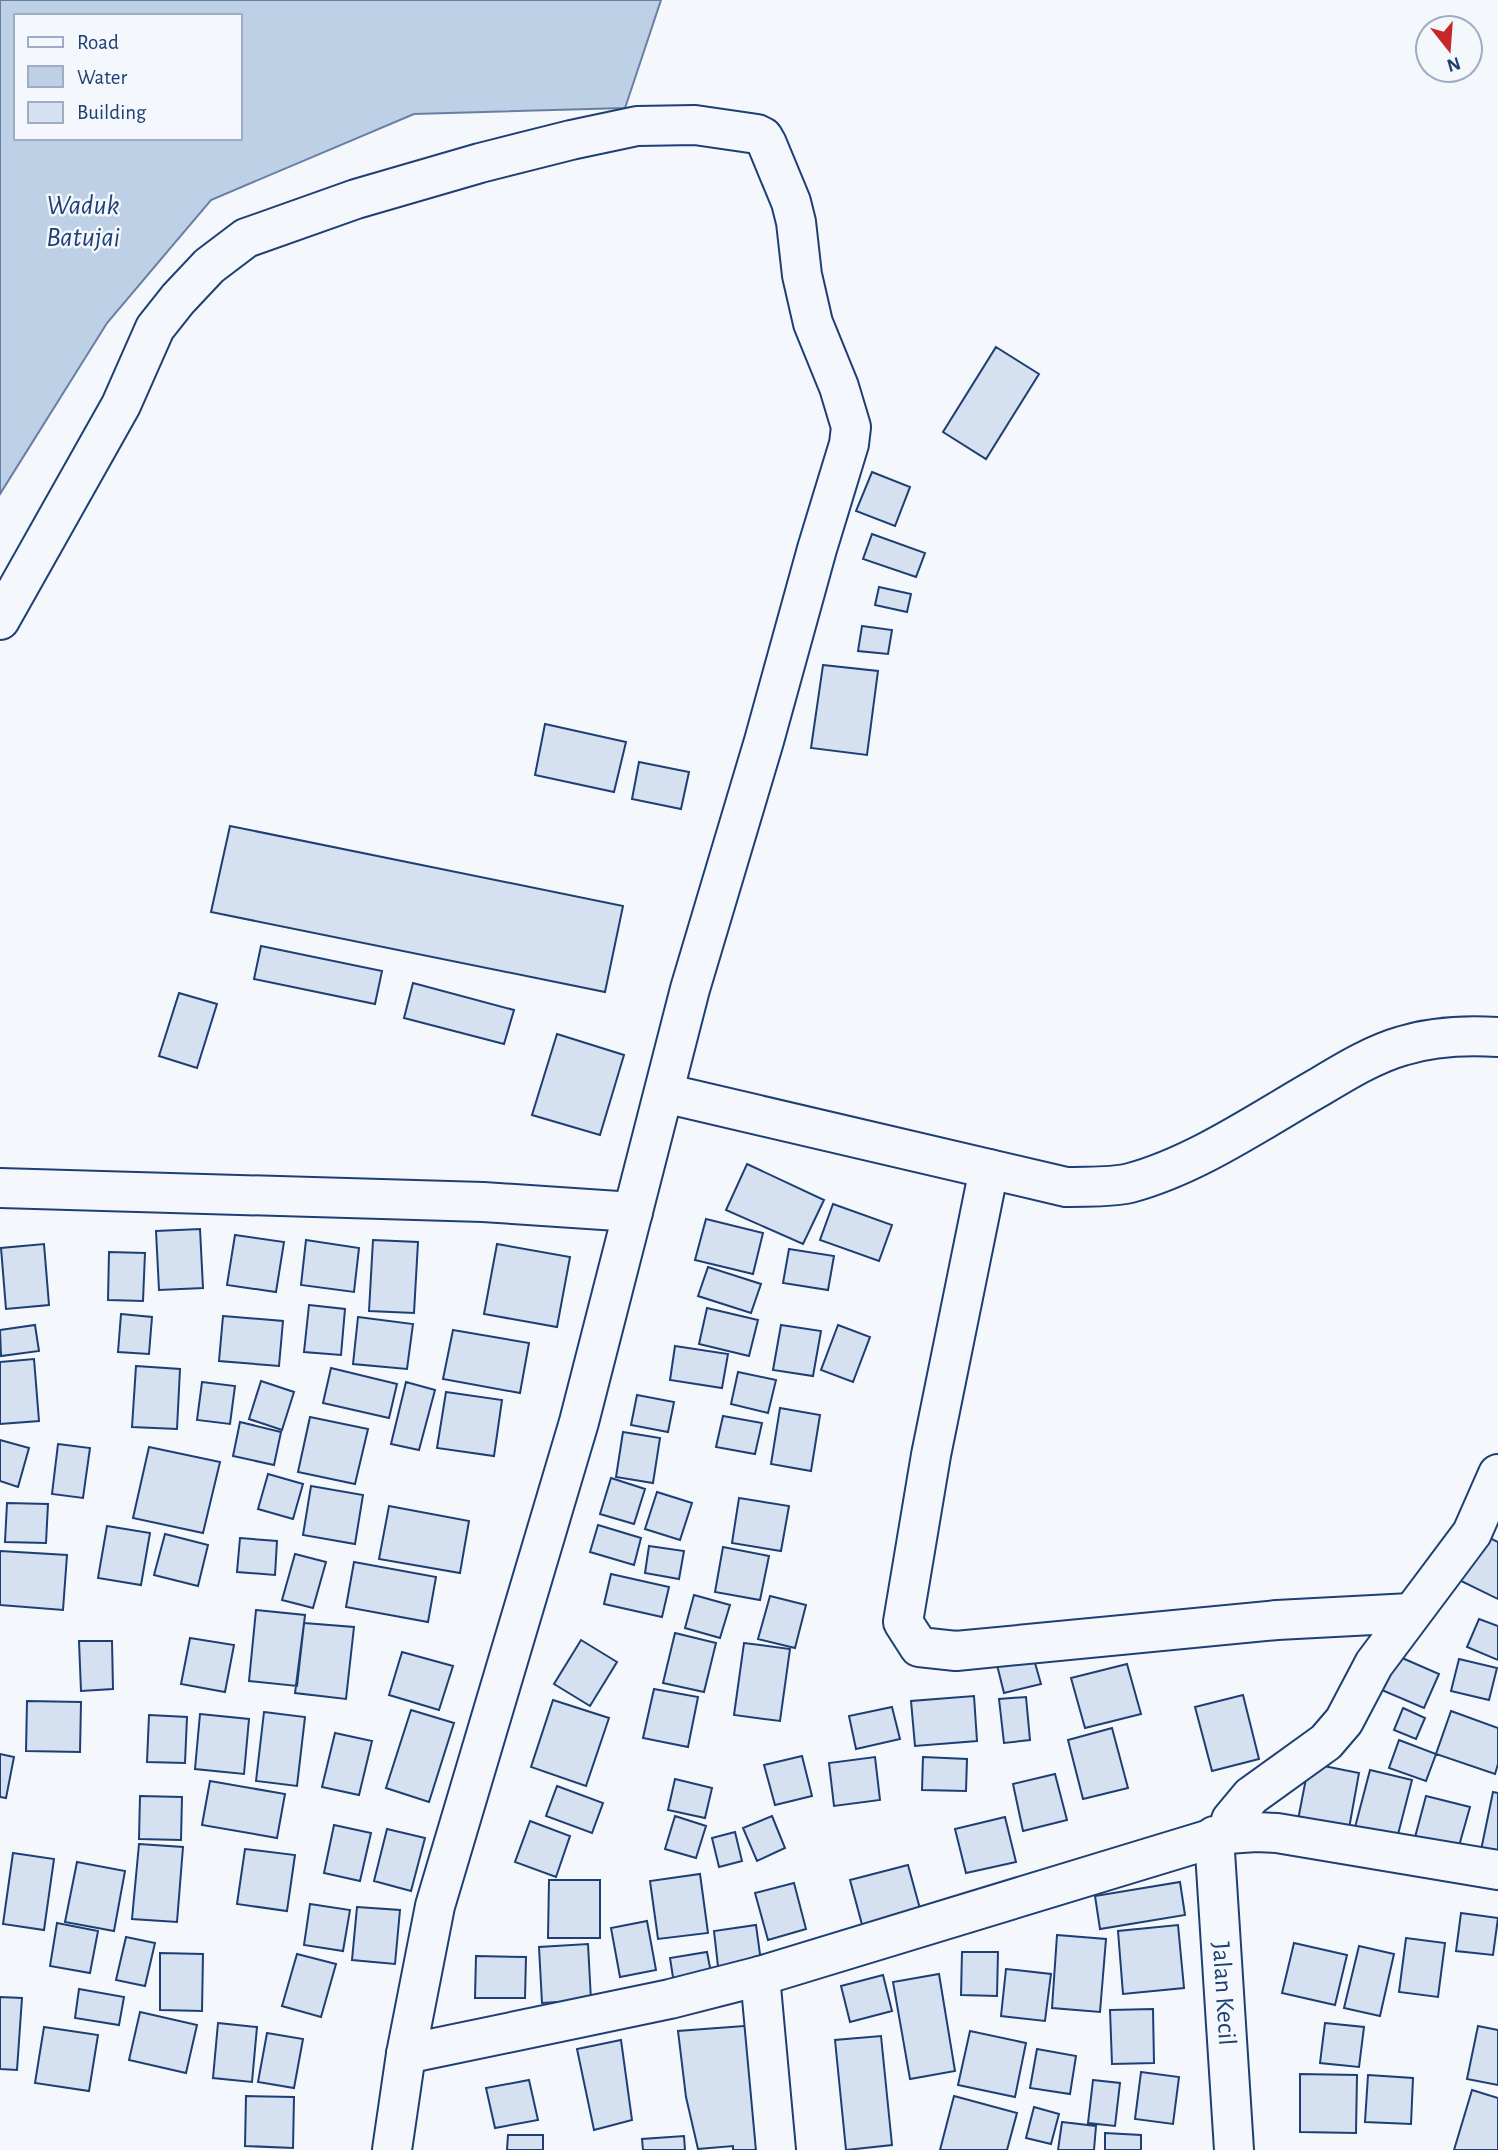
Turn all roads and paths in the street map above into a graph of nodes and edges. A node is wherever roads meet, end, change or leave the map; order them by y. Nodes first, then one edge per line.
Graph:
1 (0, 620) edge
2 (1498, 1037) edge
3 (664, 1093) junction
4 (989, 1169) junction
5 (0, 1188) edge
6 (633, 1212) junction
7 (1498, 1474) edge
8 (1411, 1613) junction
9 (1220, 1835) junction
10 (1498, 1870) edge
11 (760, 1976) junction
12 (406, 2054) junction
13 (392, 2150) edge
14 (776, 2150) edge
15 (1234, 2150) edge

1 - 3 street
2 - 4 street
3 - 4 street
3 - 6 street
4 - 8 street
5 - 6 street
6 - 12 street
7 - 8 street
8 - 9 street
9 - 10 street
9 - 11 street
9 - 15 street, Jalan Kecil
11 - 12 street
11 - 14 street
12 - 13 street

